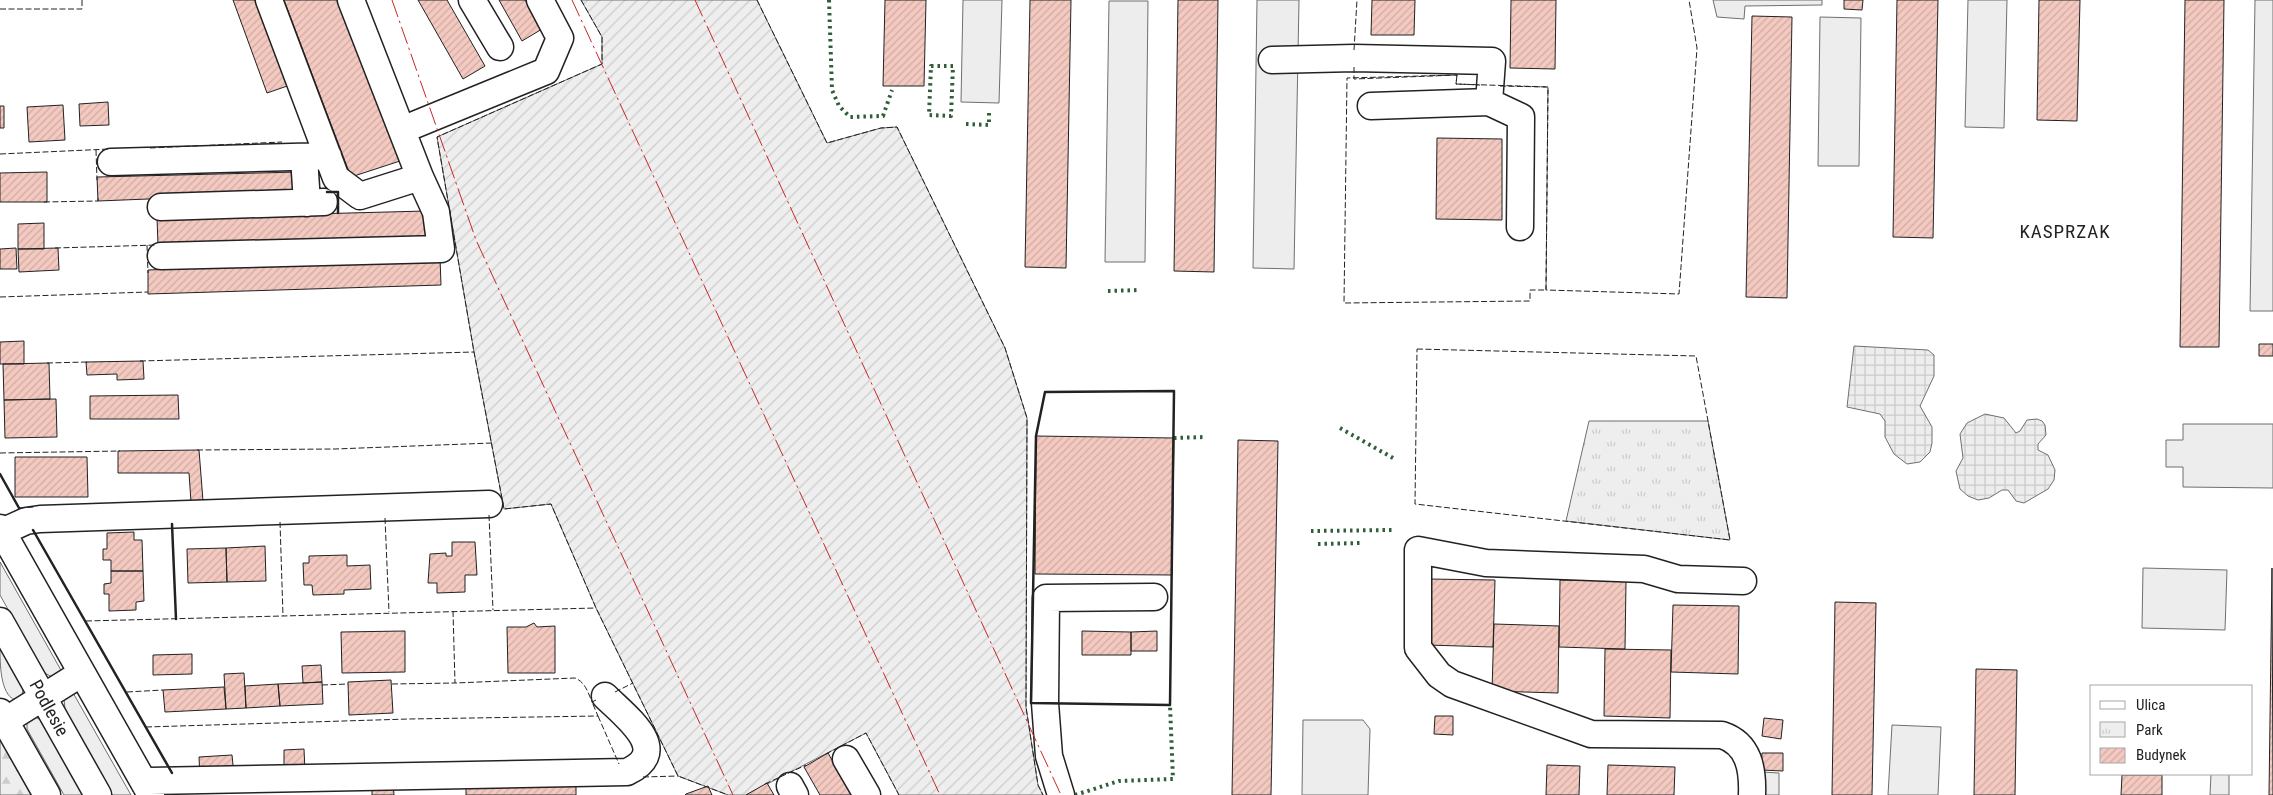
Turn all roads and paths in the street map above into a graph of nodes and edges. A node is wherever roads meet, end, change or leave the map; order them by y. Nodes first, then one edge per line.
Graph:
1 (269, 0) edge
2 (351, 0) edge
3 (472, 0) edge
4 (540, 0) edge
5 (500, 47) dead end
6 (1272, 60) dead end
7 (1489, 102) junction
8 (1371, 106) dead end
9 (402, 130) junction
10 (316, 156) junction
11 (111, 162) dead end
12 (420, 177) junction
13 (161, 207) dead end
14 (1520, 227) dead end
15 (161, 256) dead end
16 (489, 504) dead end
17 (1, 530) edge
18 (1743, 581) dead end
19 (1154, 597) dead end
20 (0, 621) edge
21 (82, 673) junction
22 (605, 696) dead end
23 (43, 697) junction
24 (2, 716) edge
25 (846, 759) dead end
26 (147, 789) edge
27 (47, 795) edge
28 (98, 795) edge
29 (867, 795) edge
30 (1061, 795) edge
31 (1752, 795) edge

1 - 10 street
2 - 9 street
3 - 5 street
4 - 9 street
6 - 7 street
7 - 8 street
7 - 14 street
9 - 12 street
10 - 11 street
10 - 12 street
10 - 13 street
12 - 15 street
16 - 17 street
17 - 21 street
18 - 31 street
19 - 30 street
20 - 23 street, Podlesie
21 - 23 street
21 - 26 street
22 - 26 street
23 - 24 street
23 - 28 street, Podlesie
24 - 27 street
25 - 29 street

